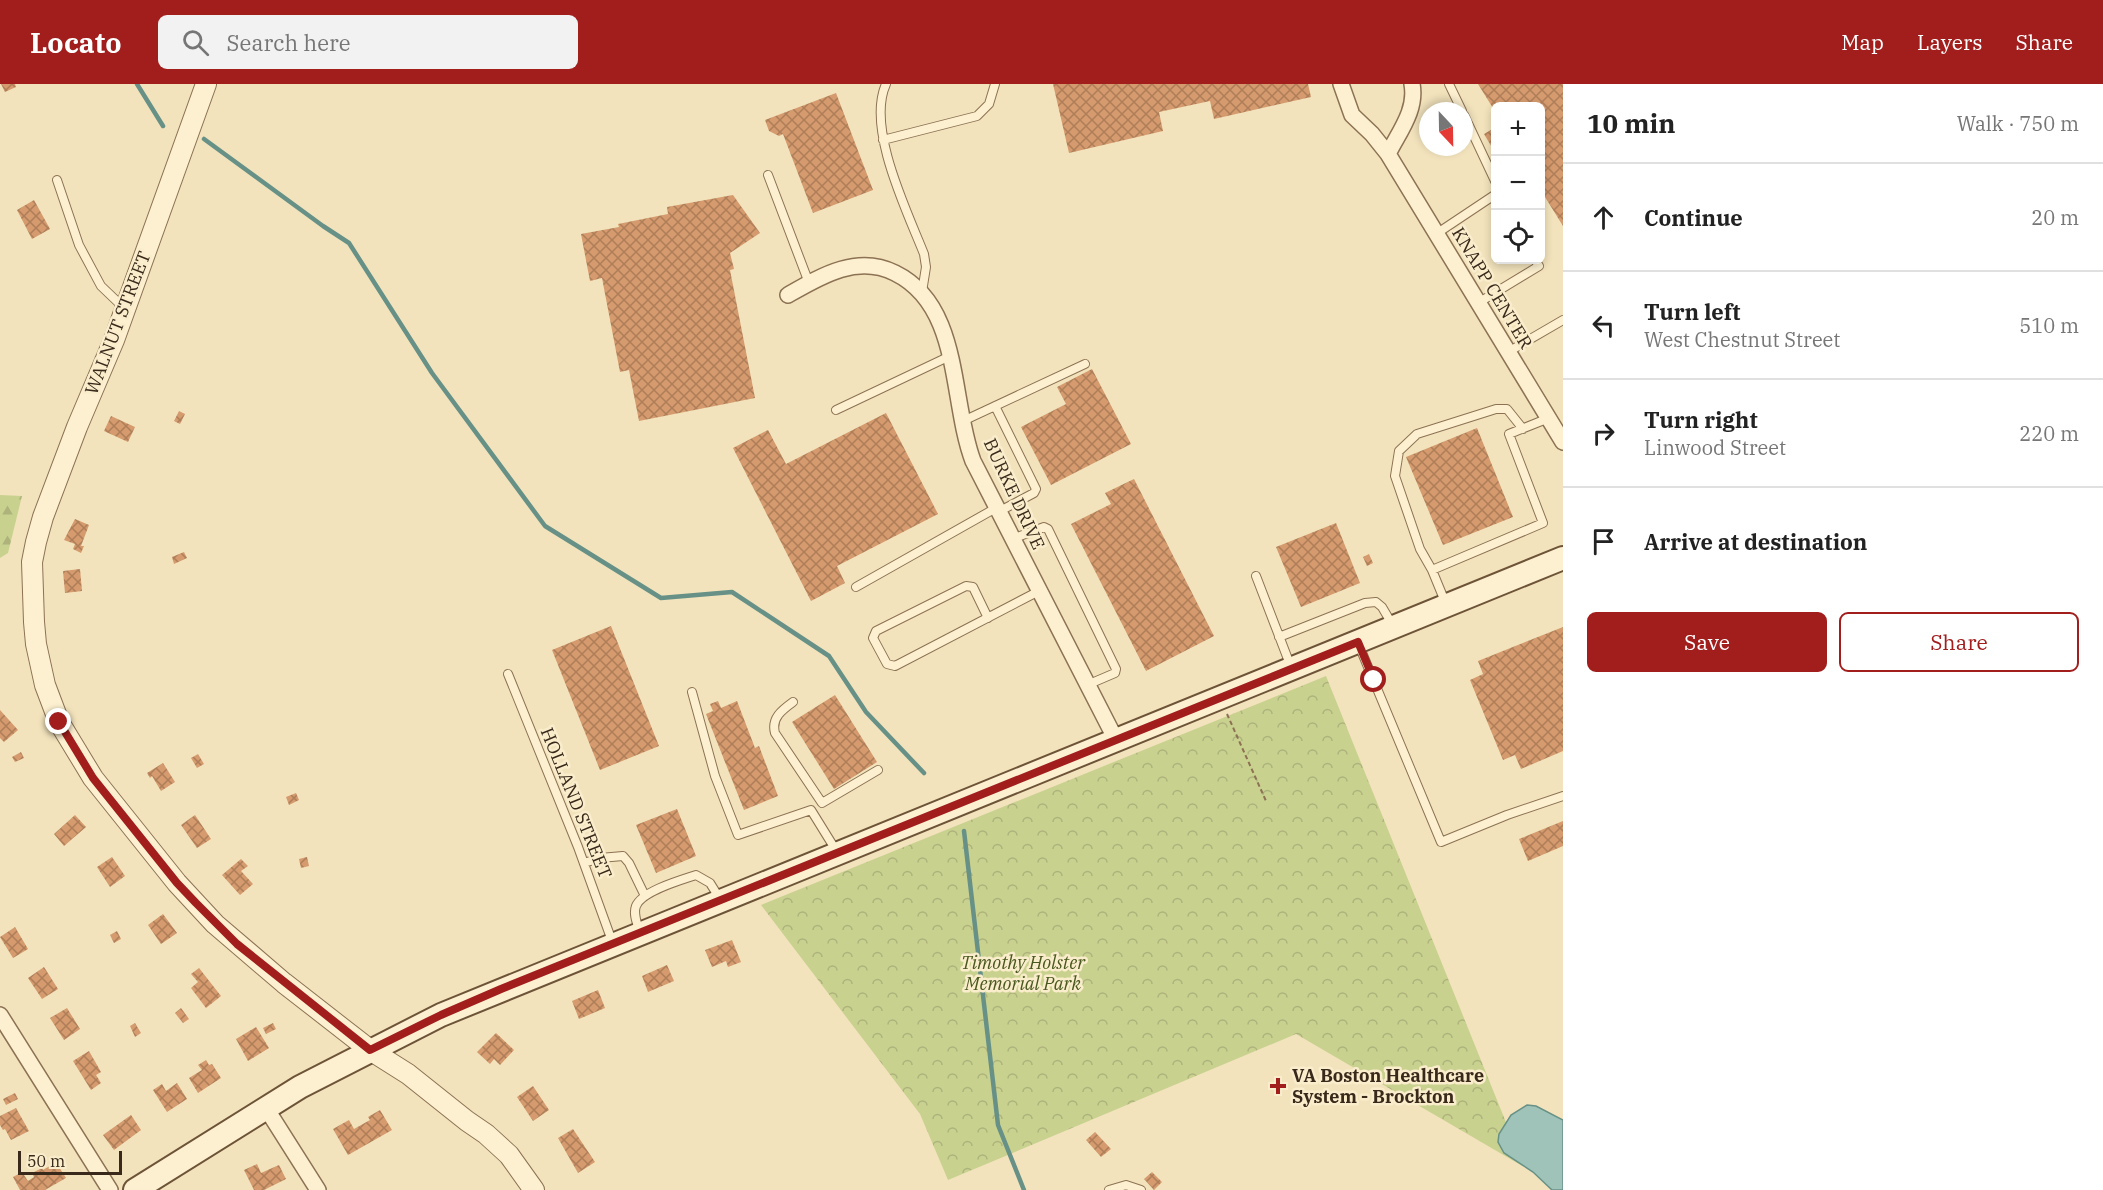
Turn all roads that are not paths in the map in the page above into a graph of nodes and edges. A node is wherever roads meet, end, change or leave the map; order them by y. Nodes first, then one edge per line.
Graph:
1 (206, 84) edge
2 (885, 84) edge
3 (995, 84) edge
4 (1341, 84) edge
5 (1412, 84) edge
6 (1449, 84) edge
7 (1458, 102) edge
8 (1473, 134) edge
9 (884, 140) junction
10 (1388, 154) junction
11 (1491, 172) edge
12 (768, 175) dead end
13 (57, 180) dead end
14 (1491, 197) edge
15 (1436, 234) junction
16 (1538, 264) edge
17 (809, 283) junction
18 (922, 292) junction
19 (788, 295) dead end
20 (1478, 303) junction
21 (125, 309) junction
22 (1563, 320) edge
23 (1508, 352) junction
24 (950, 356) junction
25 (1084, 364) dead end
26 (995, 406) junction
27 (836, 410) dead end
28 (1549, 418) junction
29 (963, 421) junction
30 (1523, 429) junction
31 (1563, 442) edge
32 (997, 510) junction
33 (1012, 539) junction
34 (1563, 558) edge
35 (1432, 570) junction
36 (1256, 576) dead end
37 (856, 587) dead end
38 (1039, 591) junction
39 (1446, 606) junction
40 (988, 618) junction
41 (1394, 627) junction
42 (1280, 637) junction
43 (1358, 642) junction
44 (1291, 669) junction
45 (508, 674) dead end
46 (1087, 685) junction
47 (692, 692) dead end
48 (793, 702) dead end
49 (1116, 740) junction
50 (878, 770) dead end
51 (1563, 796) edge
52 (822, 803) junction
53 (811, 810) junction
54 (837, 853) junction
55 (584, 863) junction
56 (645, 896) junction
57 (720, 900) junction
58 (640, 933) junction
59 (613, 944) junction
60 (0, 1015) edge
61 (370, 1050) junction
62 (266, 1108) junction
63 (110, 1190) edge
64 (135, 1190) edge
65 (318, 1190) edge
66 (534, 1190) edge
67 (1109, 1190) edge
68 (1141, 1190) edge

1 - 21 street, WALNUT STREET
2 - 9 lane
3 - 9 lane
4 - 10 street, KNAPP CENTER
5 - 10 street
6 - 7 lane
8 - 11 lane
9 - 18 lane
10 - 15 street, KNAPP CENTER
12 - 17 lane
13 - 21 lane
14 - 15 lane
15 - 20 street, KNAPP CENTER
16 - 20 lane
17 - 18 street, BURKE DRIVE
17 - 19 street, BURKE DRIVE
18 - 24 street, BURKE DRIVE
20 - 23 street, KNAPP CENTER
21 - 61 street, WALNUT STREET
22 - 23 lane
23 - 28 street, KNAPP CENTER
24 - 27 lane
24 - 29 street, BURKE DRIVE
25 - 26 lane
26 - 29 lane
26 - 32 lane
28 - 30 lane
28 - 31 street, KNAPP CENTER
29 - 32 street, BURKE DRIVE
30 - 35 lane
30 - 35 lane
32 - 33 street, BURKE DRIVE
32 - 37 lane
33 - 38 street, BURKE DRIVE
33 - 46 lane
34 - 39 main road
35 - 39 lane
36 - 42 lane
38 - 40 lane
38 - 46 street, BURKE DRIVE
39 - 41 main road
40 - 40 lane
41 - 42 lane
41 - 43 main road
42 - 44 lane
43 - 44 main road
43 - 51 lane
44 - 49 main road
45 - 55 lane, HOLLAND STREET
46 - 49 street, BURKE DRIVE
47 - 53 lane
48 - 52 lane
49 - 54 main road
50 - 52 lane
52 - 53 lane
53 - 54 lane
54 - 57 main road
55 - 56 lane
55 - 59 lane, HOLLAND STREET
56 - 57 lane
56 - 58 lane
57 - 58 main road
58 - 59 main road
59 - 61 main road
60 - 63 street
61 - 62 main road
61 - 66 street, WALNUT STREET
62 - 64 main road
62 - 65 street
67 - 68 lane

